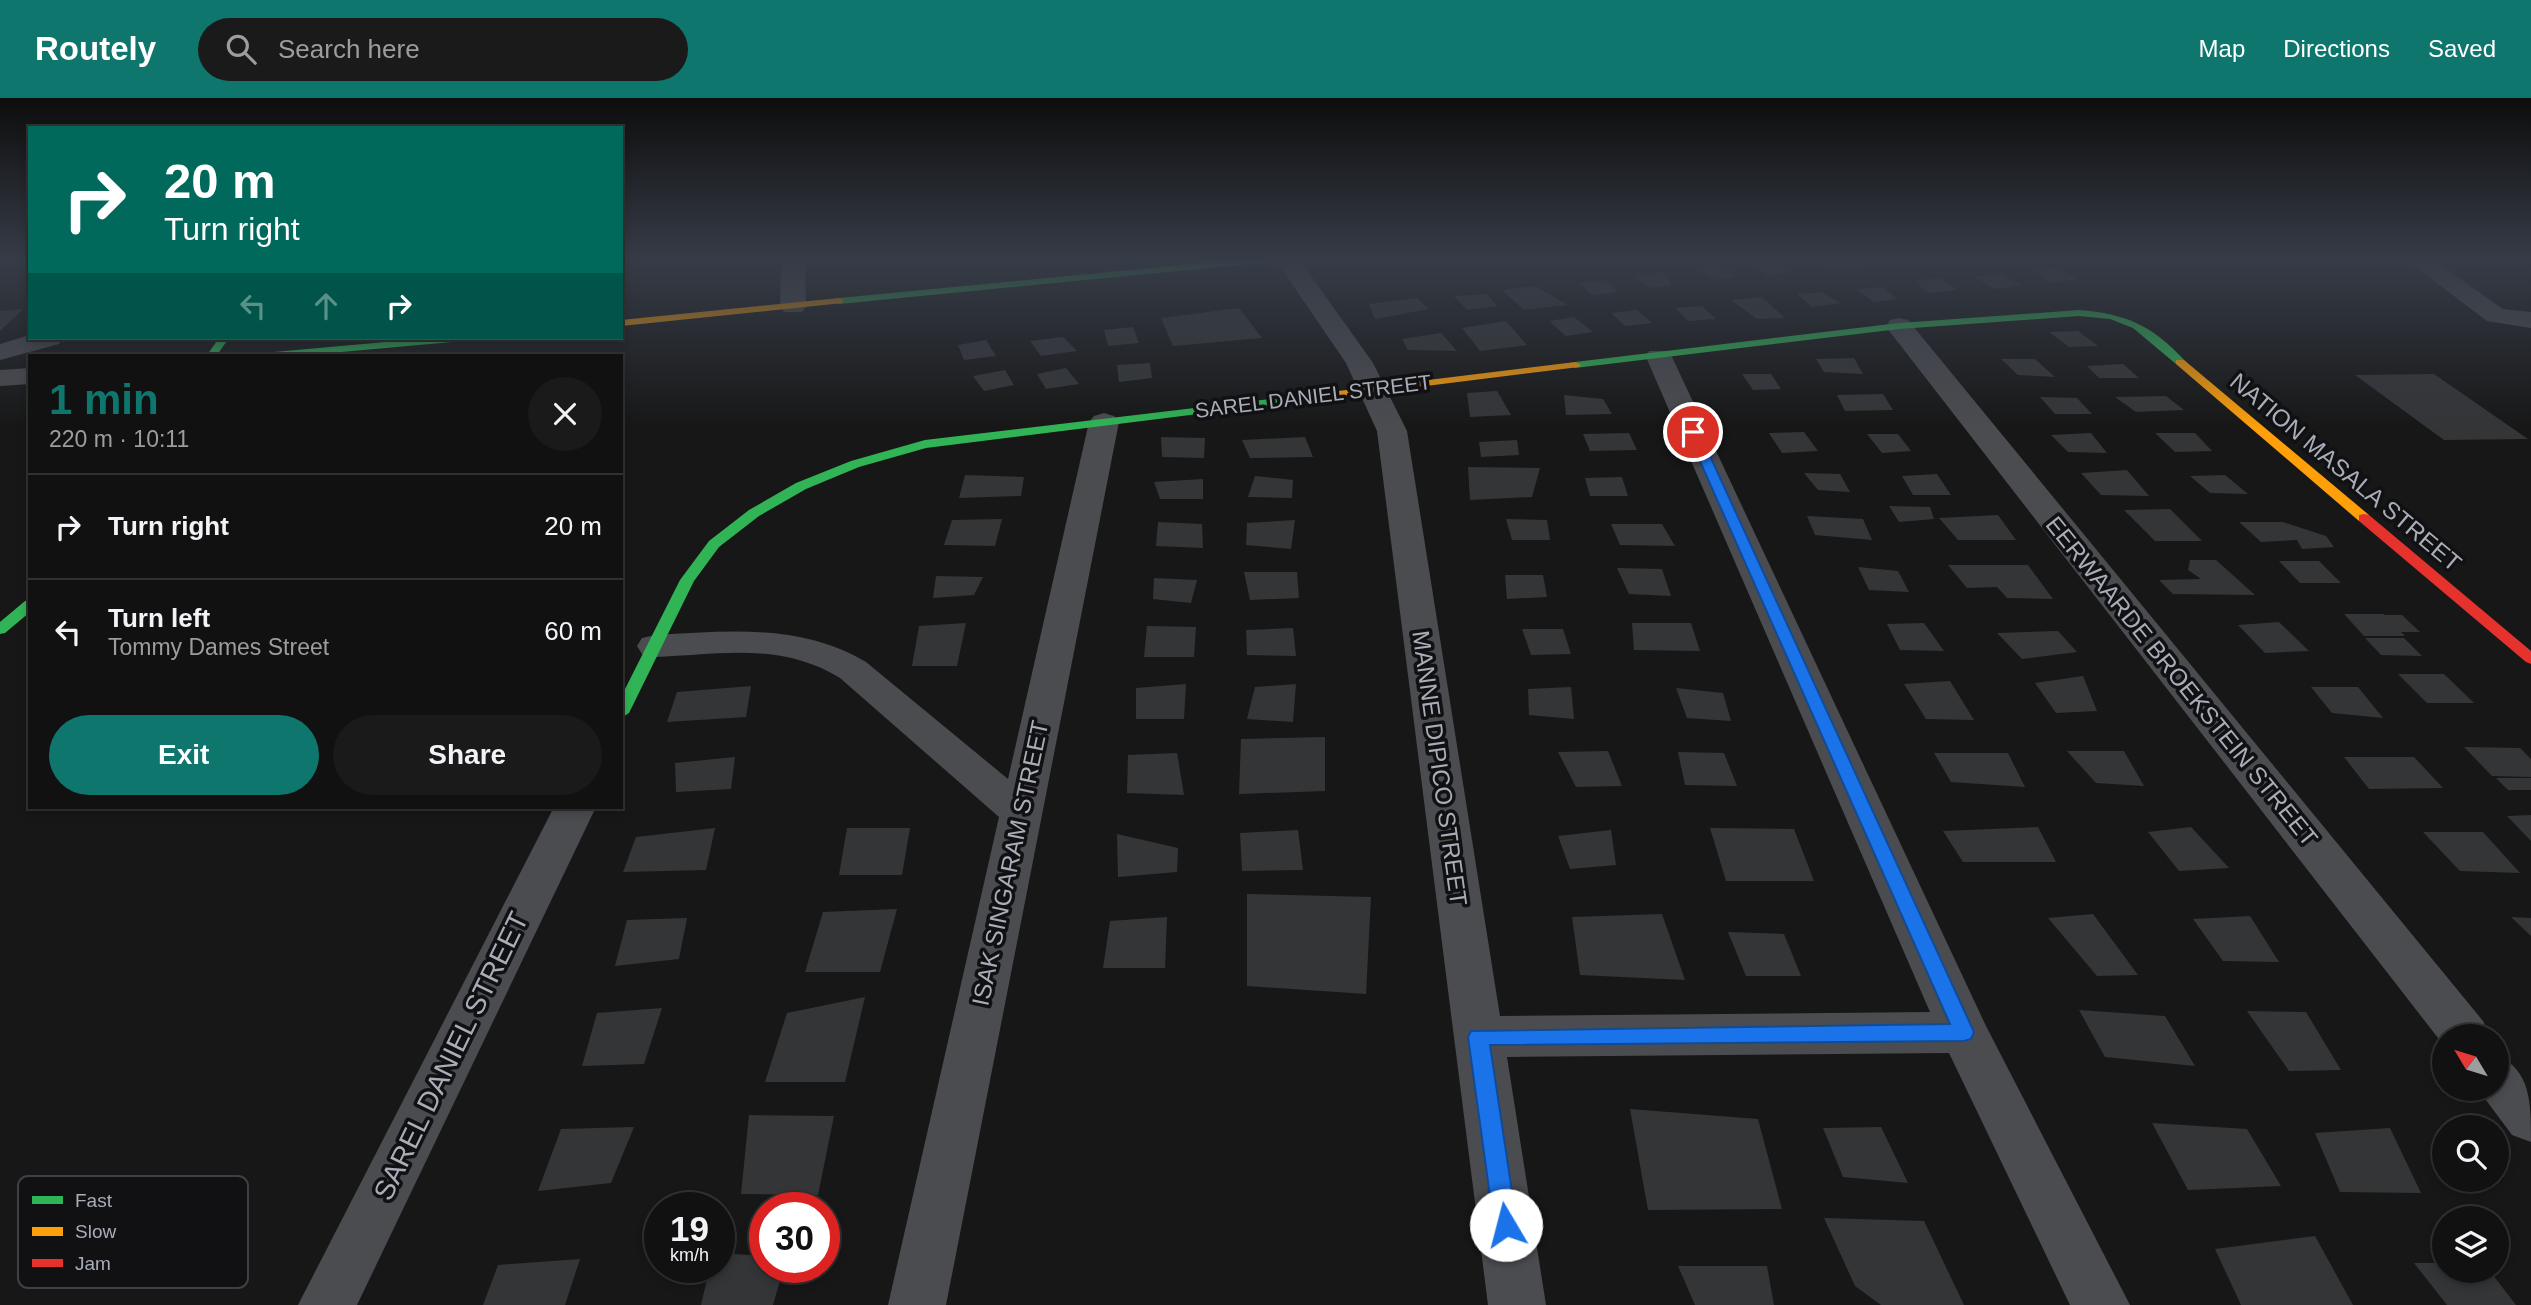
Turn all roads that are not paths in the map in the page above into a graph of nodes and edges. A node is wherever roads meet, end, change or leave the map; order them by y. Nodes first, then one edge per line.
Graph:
1 (703, 315) edge
2 (1329, 315) edge
3 (2027, 315) edge
4 (2121, 315) joint
5 (2495, 315) edge
6 (2531, 320) edge
7 (623, 323) edge
8 (1899, 326) junction
9 (44, 340) edge
10 (441, 340) edge
11 (0, 352) edge
12 (285, 354) edge
13 (1659, 357) junction
14 (28, 376) edge
15 (0, 378) edge
16 (1375, 388) junction
17 (1104, 422) junction
18 (28, 606) edge
19 (0, 630) edge
20 (655, 646) junction
21 (2531, 652) edge
22 (2531, 659) edge
23 (623, 709) edge
24 (574, 809) edge
25 (1021, 813) junction
26 (2455, 1024) edge
27 (1964, 1032) junction
28 (1478, 1037) junction
29 (2510, 1093) edge
30 (2531, 1119) edge
31 (327, 1305) edge
32 (917, 1305) edge
33 (1517, 1305) edge
34 (2101, 1305) edge

1 - 7 street
2 - 16 street, MANNE DIPICO STREET
3 - 8 street, SAREL DANIEL STREET
4 - 21 street
4 - 22 street, NATION MASALA STREET
5 - 6 street
8 - 13 street, SAREL DANIEL STREET
8 - 26 street, EERWAARDE BROEKSTEIN STREET
9 - 11 street
10 - 12 street
13 - 16 street, SAREL DANIEL STREET
13 - 27 street
14 - 15 street
16 - 17 street, SAREL DANIEL STREET
16 - 28 street, MANNE DIPICO STREET
17 - 20 street, SAREL DANIEL STREET
17 - 25 street, ISAK SINGARAM STREET
18 - 19 street
20 - 23 street, SAREL DANIEL STREET
20 - 25 street
24 - 31 street, SAREL DANIEL STREET
25 - 32 street, ISAK SINGARAM STREET
27 - 28 street
27 - 34 street
28 - 33 street, MANNE DIPICO STREET
29 - 30 street

